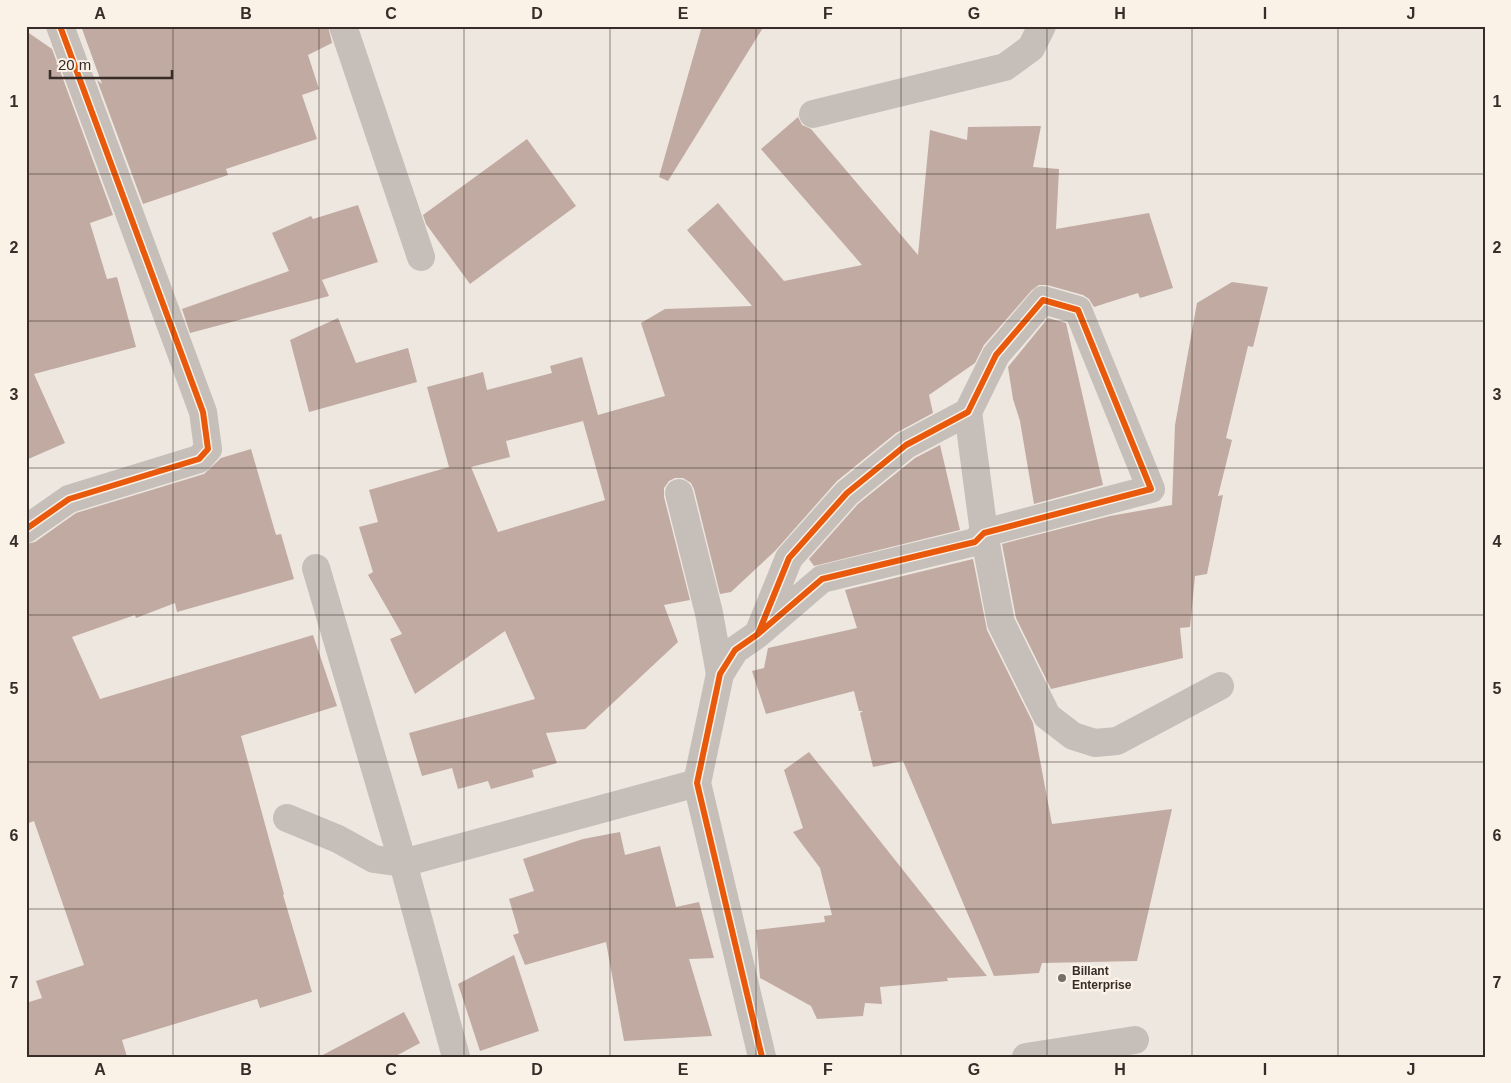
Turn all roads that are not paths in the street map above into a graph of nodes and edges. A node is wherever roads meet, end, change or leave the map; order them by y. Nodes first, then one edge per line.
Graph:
1 (60, 26) edge
2 (343, 26) edge
3 (1042, 26) edge
4 (813, 114) dead end
5 (421, 257) dead end
6 (968, 412) junction
7 (679, 493) dead end
8 (26, 529) edge
9 (984, 533) junction
10 (316, 568) dead end
11 (758, 634) junction
12 (720, 674) junction
13 (1220, 686) dead end
14 (696, 783) junction
15 (287, 818) dead end
16 (403, 863) junction
17 (1134, 1040) dead end
18 (456, 1057) edge
19 (762, 1057) edge
20 (1026, 1057) edge

1 - 8 street
2 - 5 street
3 - 4 street
6 - 9 street
6 - 9 street
6 - 11 street
7 - 12 street
9 - 11 street
9 - 13 street
10 - 16 street
11 - 12 street
12 - 14 street
14 - 16 street
14 - 19 street
15 - 16 street
16 - 18 street
17 - 20 street

